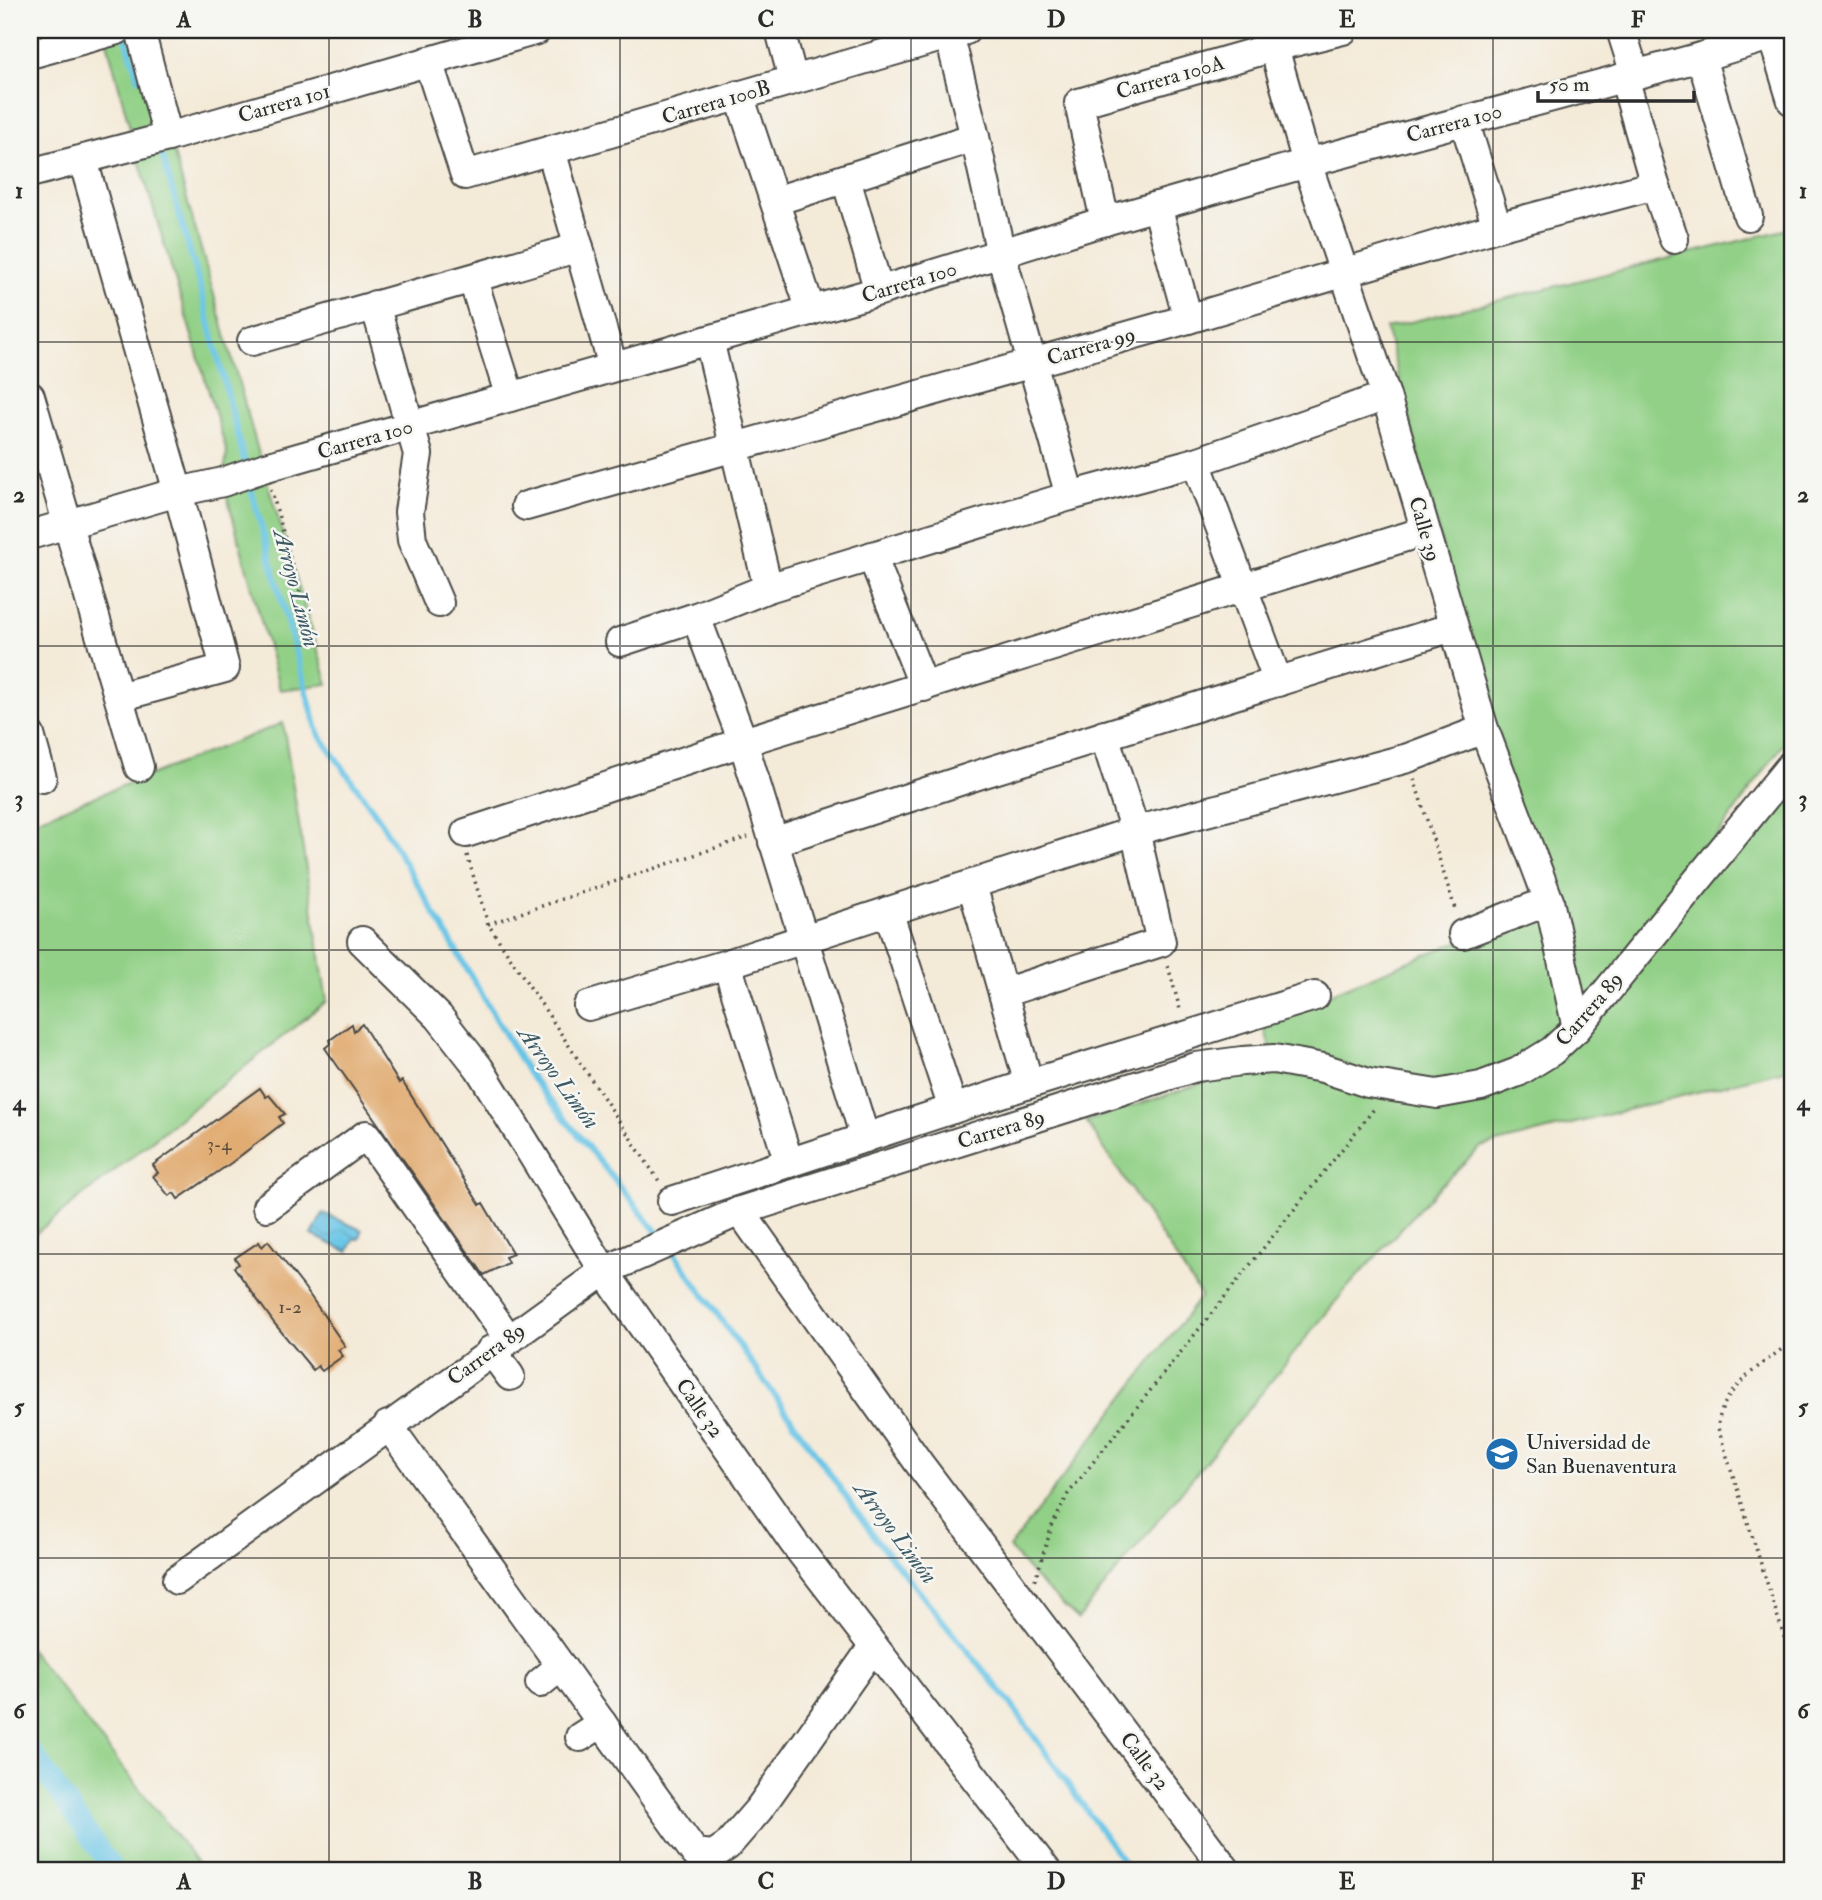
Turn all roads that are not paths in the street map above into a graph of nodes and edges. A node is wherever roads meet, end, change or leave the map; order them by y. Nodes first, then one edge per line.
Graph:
1 (114, 30) edge
2 (139, 30) edge
3 (537, 30) edge
4 (780, 30) edge
5 (1343, 30) edge
6 (1621, 30) edge
7 (954, 31) edge
8 (1781, 32) edge
9 (1271, 38) edge
10 (454, 41) edge
11 (30, 54) edge
12 (1701, 57) junction
13 (428, 61) junction
14 (1630, 76) junction
15 (793, 79) junction
16 (739, 95) junction
17 (1792, 101) edge
18 (1464, 120) junction
19 (975, 137) junction
20 (168, 138) junction
21 (551, 150) junction
22 (83, 160) junction
23 (1307, 163) junction
24 (30, 173) edge
25 (846, 179) junction
26 (1654, 184) junction
27 (775, 201) junction
28 (1157, 206) junction
29 (1748, 216) dead end
30 (1105, 221) junction
31 (1497, 228) junction
32 (1674, 239) dead end
33 (579, 247) junction
34 (1001, 254) junction
35 (1345, 273) junction
36 (473, 279) junction
37 (879, 291) junction
38 (374, 305) junction
39 (811, 311) junction
40 (1188, 319) junction
41 (709, 340) junction
42 (252, 341) dead end
43 (1032, 362) junction
44 (613, 368) junction
45 (30, 396) edge
46 (1386, 396) junction
47 (510, 397) junction
48 (408, 426) junction
49 (734, 447) junction
50 (1196, 462) junction
51 (178, 492) junction
52 (1070, 496) junction
53 (526, 506) dead end
54 (68, 524) junction
55 (1425, 531) junction
56 (30, 535) edge
57 (872, 556) junction
58 (768, 588) junction
59 (1241, 588) junction
60 (439, 603) dead end
61 (696, 617) junction
62 (1453, 627) junction
63 (620, 642) dead end
64 (1278, 682) junction
65 (924, 687) junction
66 (119, 697) junction
67 (1484, 729) junction
68 (30, 736) edge
69 (1104, 736) junction
70 (743, 743) junction
71 (1792, 764) edge
72 (139, 767) dead end
73 (42, 778) dead end
74 (1135, 831) junction
75 (466, 833) road end
76 (771, 836) junction
77 (972, 885) junction
78 (1549, 901) junction
79 (888, 911) junction
80 (1463, 934) road end
81 (802, 938) junction
82 (362, 941) dead end
83 (727, 964) junction
84 (1003, 993) junction
85 (1315, 996) dead end
86 (588, 1006) dead end
87 (1577, 1028) junction
88 (1029, 1084) junction
89 (953, 1109) junction
90 (865, 1138) junction
91 (789, 1163) junction
92 (672, 1201) road end
93 (267, 1207) dead end
94 (729, 1216) junction
95 (610, 1268) junction
96 (499, 1344) junction
97 (510, 1376) dead end
98 (388, 1425) junction
99 (177, 1580) dead end
100 (873, 1647) junction
101 (1046, 1870) edge
102 (1226, 1870) edge

1 - 11 street
2 - 20 street
3 - 10 street, Carrera 101
4 - 15 street
5 - 9 street, Carrera 100A
6 - 14 street
7 - 15 street, Carrera 100B
7 - 19 street
8 - 12 street, Carrera 100
8 - 17 street
9 - 23 street, Calle 39
9 - 30 street, Carrera 100A
10 - 13 street, Carrera 101
12 - 14 street, Carrera 100
12 - 29 street
13 - 20 street, Carrera 101
13 - 21 street, Carrera 100B
14 - 18 street, Carrera 100
14 - 26 street
15 - 16 street, Carrera 100B
16 - 21 street, Carrera 100B
16 - 27 street
18 - 23 street, Carrera 100
18 - 31 street
19 - 25 street
19 - 34 street
20 - 22 street, Carrera 101
21 - 33 street
22 - 24 street, Carrera 101
22 - 51 street
23 - 28 street, Carrera 100
23 - 35 street, Calle 39
25 - 27 street
25 - 37 street
26 - 31 street, Carrera 99
26 - 32 street
27 - 39 street
28 - 30 street, Carrera 100
28 - 40 street
30 - 34 street, Carrera 100
31 - 35 street, Carrera 99
33 - 36 street
33 - 44 street
34 - 37 street, Carrera 100
34 - 43 street
35 - 40 street, Carrera 99
35 - 46 street, Calle 39
36 - 38 street
36 - 47 street
37 - 39 street, Carrera 100
38 - 42 street
38 - 48 street
39 - 41 street, Carrera 100
40 - 43 street, Carrera 99
41 - 44 street, Carrera 100
41 - 49 street
43 - 49 street, Carrera 99
43 - 52 street
44 - 47 street, Carrera 100
45 - 54 street
46 - 50 street
46 - 55 street, Calle 39
47 - 48 street, Carrera 100
48 - 51 street, Carrera 100
48 - 60 street
49 - 53 street, Carrera 99
49 - 58 street
50 - 52 street
50 - 59 street
51 - 54 street, Carrera 100
51 - 66 street
52 - 57 street
54 - 56 street, Carrera 100
54 - 66 street
55 - 59 street
55 - 62 street, Calle 39
57 - 58 street
57 - 65 street
58 - 61 street
59 - 64 street
59 - 65 street
61 - 63 street
61 - 70 street
62 - 64 street
62 - 67 street, Calle 39
64 - 69 street
65 - 70 street
66 - 72 street
67 - 74 street
67 - 78 street, Calle 39
68 - 73 street
69 - 74 street
69 - 76 street
70 - 75 street
70 - 76 street
71 - 87 street, Carrera 89
74 - 77 street
74 - 84 street
76 - 81 street
77 - 79 street
77 - 84 street
78 - 80 street
78 - 87 street, Calle 39
79 - 81 street
79 - 89 street
81 - 83 street
81 - 90 street
82 - 95 street, Calle 32
83 - 86 street
83 - 91 street
84 - 88 street
85 - 88 street
87 - 94 street, Carrera 89
88 - 89 street
89 - 90 street
90 - 91 street
91 - 92 street
93 - 96 street
94 - 95 street, Carrera 89
94 - 102 street, Calle 32
95 - 96 street, Carrera 89
95 - 100 street, Calle 32
96 - 97 street
96 - 98 street, Carrera 89
98 - 99 street, Carrera 89
98 - 100 street
100 - 101 street, Calle 32

